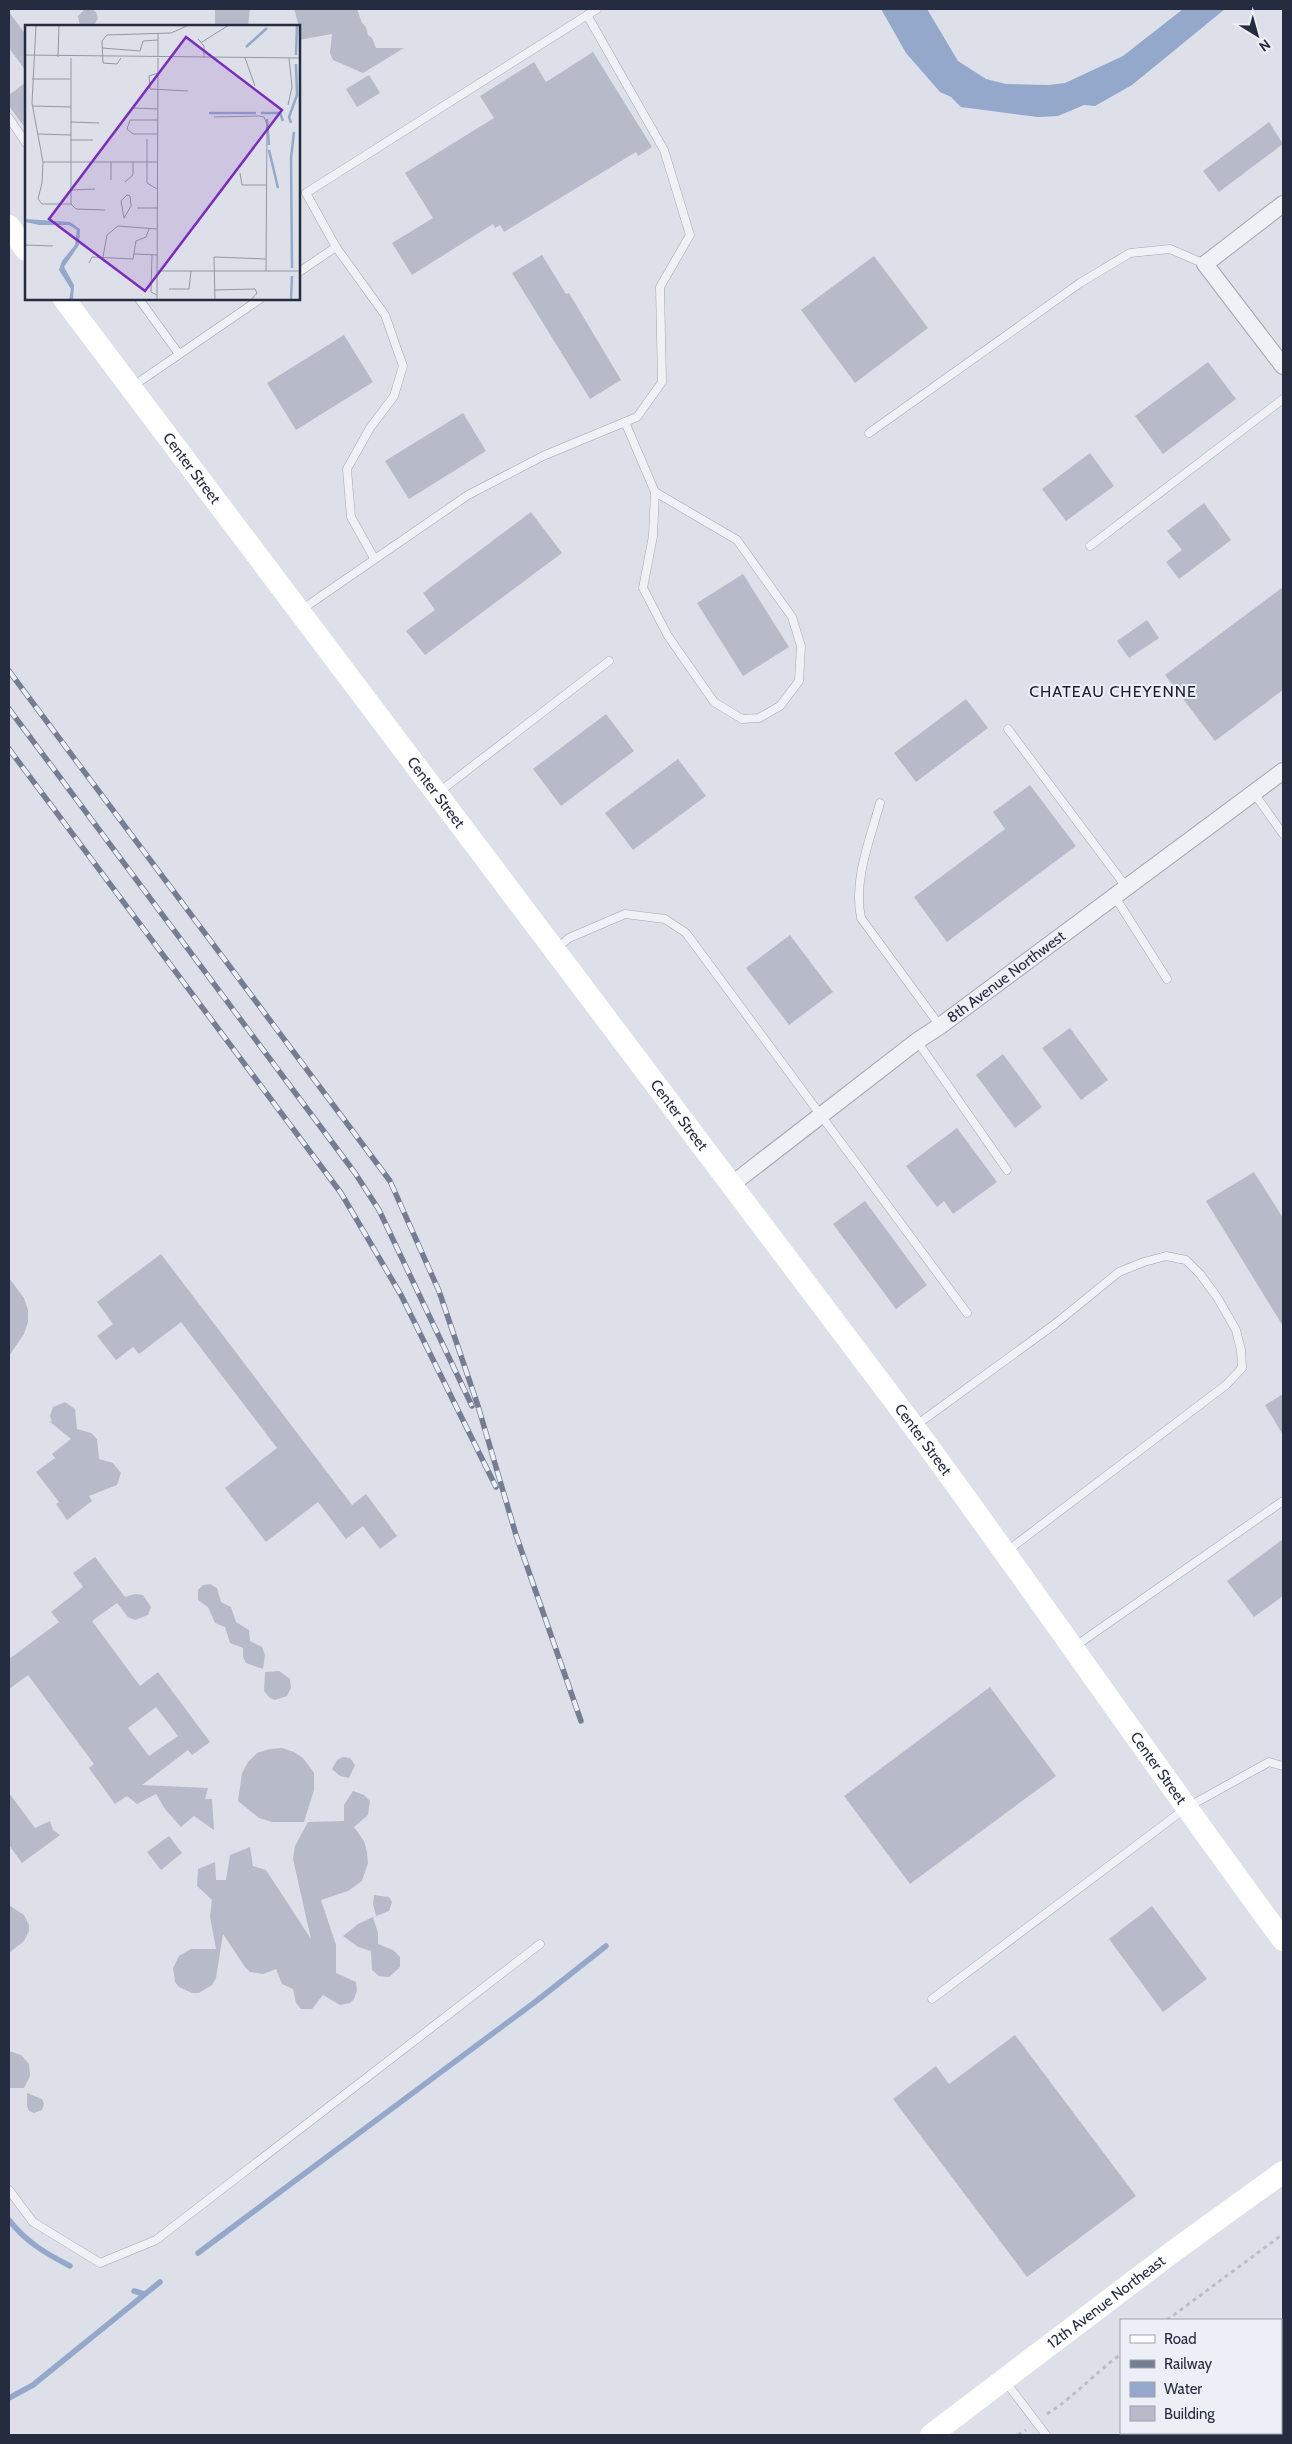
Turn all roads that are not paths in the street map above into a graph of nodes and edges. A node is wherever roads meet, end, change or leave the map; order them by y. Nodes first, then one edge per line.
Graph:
1 (597, 9) edge
2 (587, 16) junction
3 (9, 118) edge
4 (25, 142) edge
5 (1283, 204) edge
6 (9, 226) edge
7 (336, 247) junction
8 (19, 250) edge
9 (1206, 264) junction
10 (300, 271) edge
11 (65, 300) edge
12 (140, 300) edge
13 (259, 300) edge
14 (178, 354) junction
15 (1283, 366) edge
16 (131, 387) junction
17 (1283, 399) edge
18 (625, 422) junction
19 (869, 433) dead end
20 (655, 492) junction
21 (1090, 546) dead end
22 (374, 558) junction
23 (300, 611) junction
24 (609, 661) dead end
25 (1008, 729) dead end
26 (1283, 771) edge
27 (437, 793) junction
28 (1254, 793) junction
29 (880, 803) dead end
30 (1283, 834) edge
31 (1121, 893) junction
32 (554, 950) junction
33 (1168, 979) dead end
34 (940, 1026) junction
35 (917, 1041) junction
36 (820, 1115) junction
37 (1007, 1170) dead end
38 (731, 1185) junction
39 (967, 1314) dead end
40 (914, 1427) junction
41 (1283, 1500) edge
42 (1006, 1552) junction
43 (1071, 1648) junction
44 (1283, 1766) edge
45 (1186, 1808) junction
46 (1283, 1940) edge
47 (540, 1944) dead end
48 (932, 1999) dead end
49 (1283, 2172) edge
50 (9, 2190) edge
51 (1004, 2379) junction
52 (931, 2435) edge
53 (1046, 2435) edge

1 - 2 lane
2 - 7 lane
2 - 18 lane
3 - 4 lane
5 - 9 street
6 - 8 main road
7 - 10 lane
7 - 22 lane
9 - 15 street
9 - 19 lane
11 - 16 main road, Center Street
12 - 14 lane
13 - 14 lane
14 - 16 lane
16 - 23 main road, Center Street
17 - 21 lane
18 - 20 lane
18 - 22 lane
20 - 20 lane
22 - 23 lane
23 - 27 main road, Center Street
24 - 27 lane
25 - 31 lane
26 - 28 street, 8th Avenue Northwest
27 - 32 main road, Center Street
28 - 30 lane
28 - 31 street, 8th Avenue Northwest
29 - 34 lane
31 - 33 lane
31 - 34 street, 8th Avenue Northwest
32 - 36 lane
32 - 38 main road, Center Street
34 - 35 street, 8th Avenue Northwest
35 - 36 street, 8th Avenue Northwest
35 - 37 lane
36 - 38 street, 8th Avenue Northwest
36 - 39 lane
38 - 40 main road, Center Street
40 - 42 main road, Center Street
40 - 42 lane
41 - 43 lane
42 - 43 main road, Center Street
43 - 45 main road, Center Street
44 - 45 lane
45 - 46 main road, Center Street
45 - 48 lane
47 - 50 lane
49 - 51 main road, 12th Avenue Northeast
51 - 52 main road, 12th Avenue Northeast
51 - 53 lane

